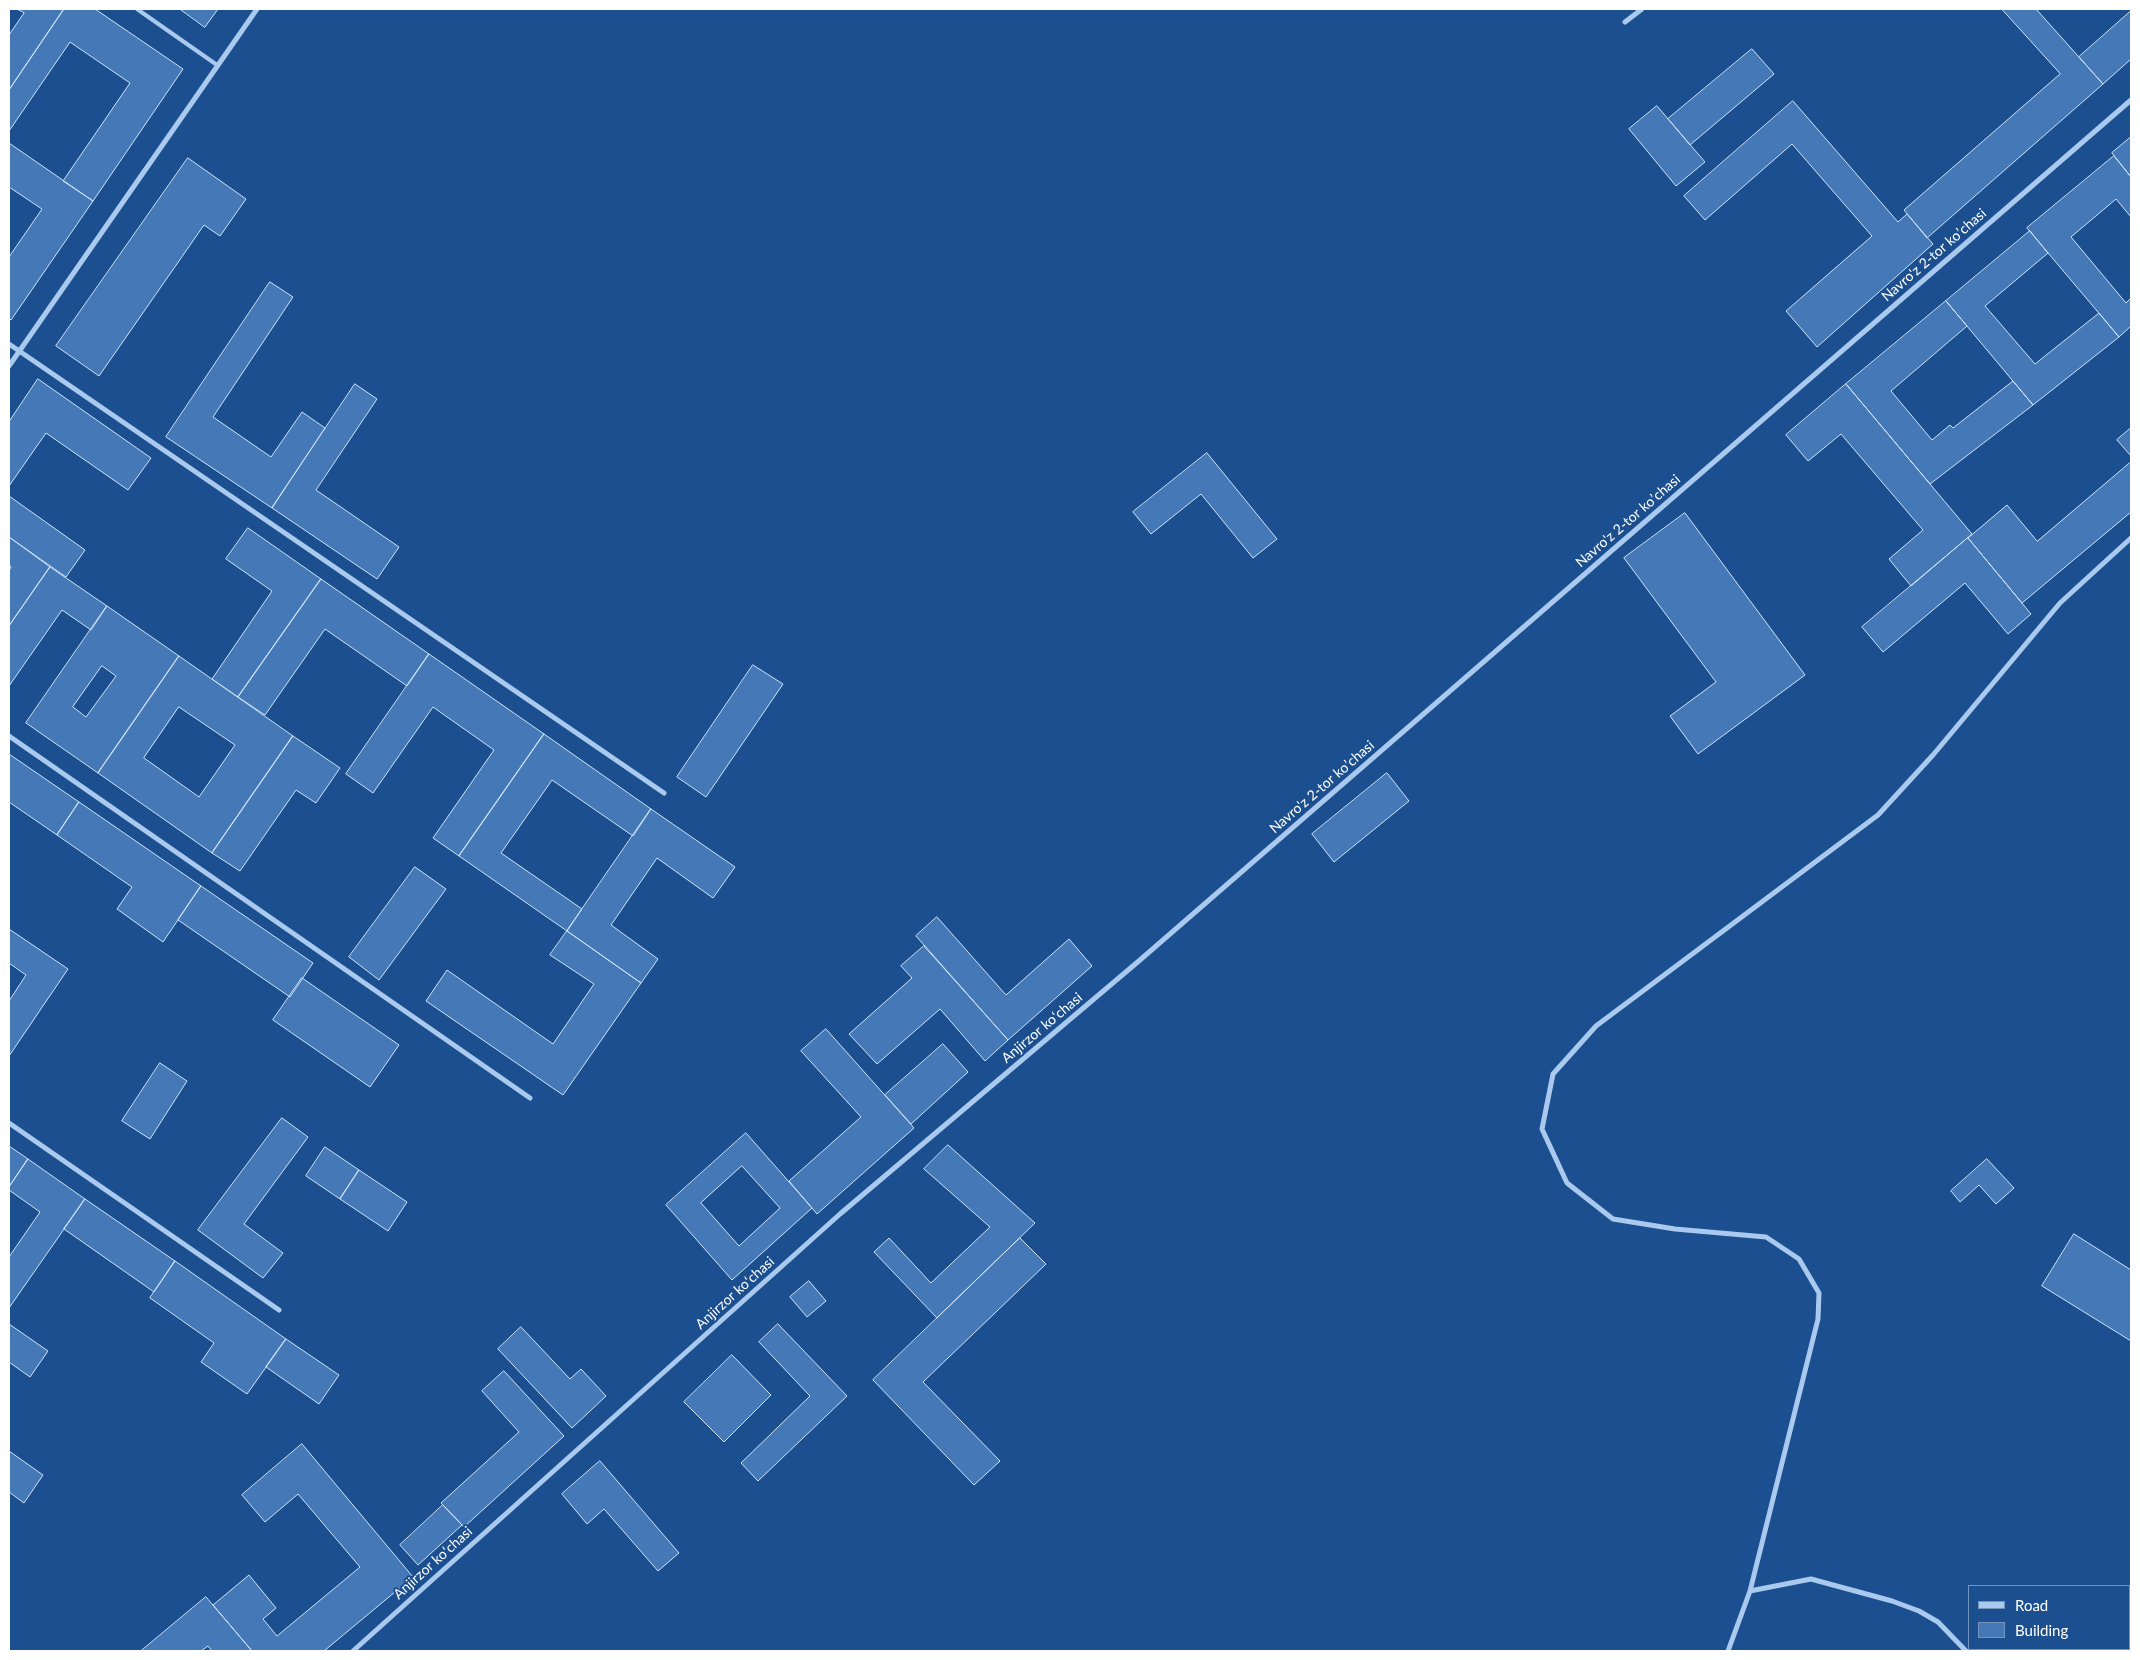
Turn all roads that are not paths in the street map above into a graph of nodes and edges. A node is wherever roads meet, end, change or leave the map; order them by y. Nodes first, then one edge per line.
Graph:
1 (137, 9) edge
2 (257, 9) edge
3 (1642, 9) edge
4 (1625, 22) dead end
5 (217, 65) junction
6 (2131, 100) edge
7 (9, 344) edge
8 (19, 352) junction
9 (9, 366) edge
10 (2131, 538) edge
11 (9, 736) edge
12 (664, 793) dead end
13 (530, 1098) dead end
14 (9, 1123) edge
15 (279, 1310) dead end
16 (1750, 1591) junction
17 (353, 1651) edge
18 (1728, 1651) edge
19 (1966, 1651) edge

1 - 5 lane
2 - 5 street
3 - 4 street
5 - 8 street
6 - 17 street, Anjirzor koʻchasi
7 - 8 street
8 - 9 street
8 - 12 street
10 - 16 street
11 - 13 street
14 - 15 street
16 - 18 street
16 - 19 street

